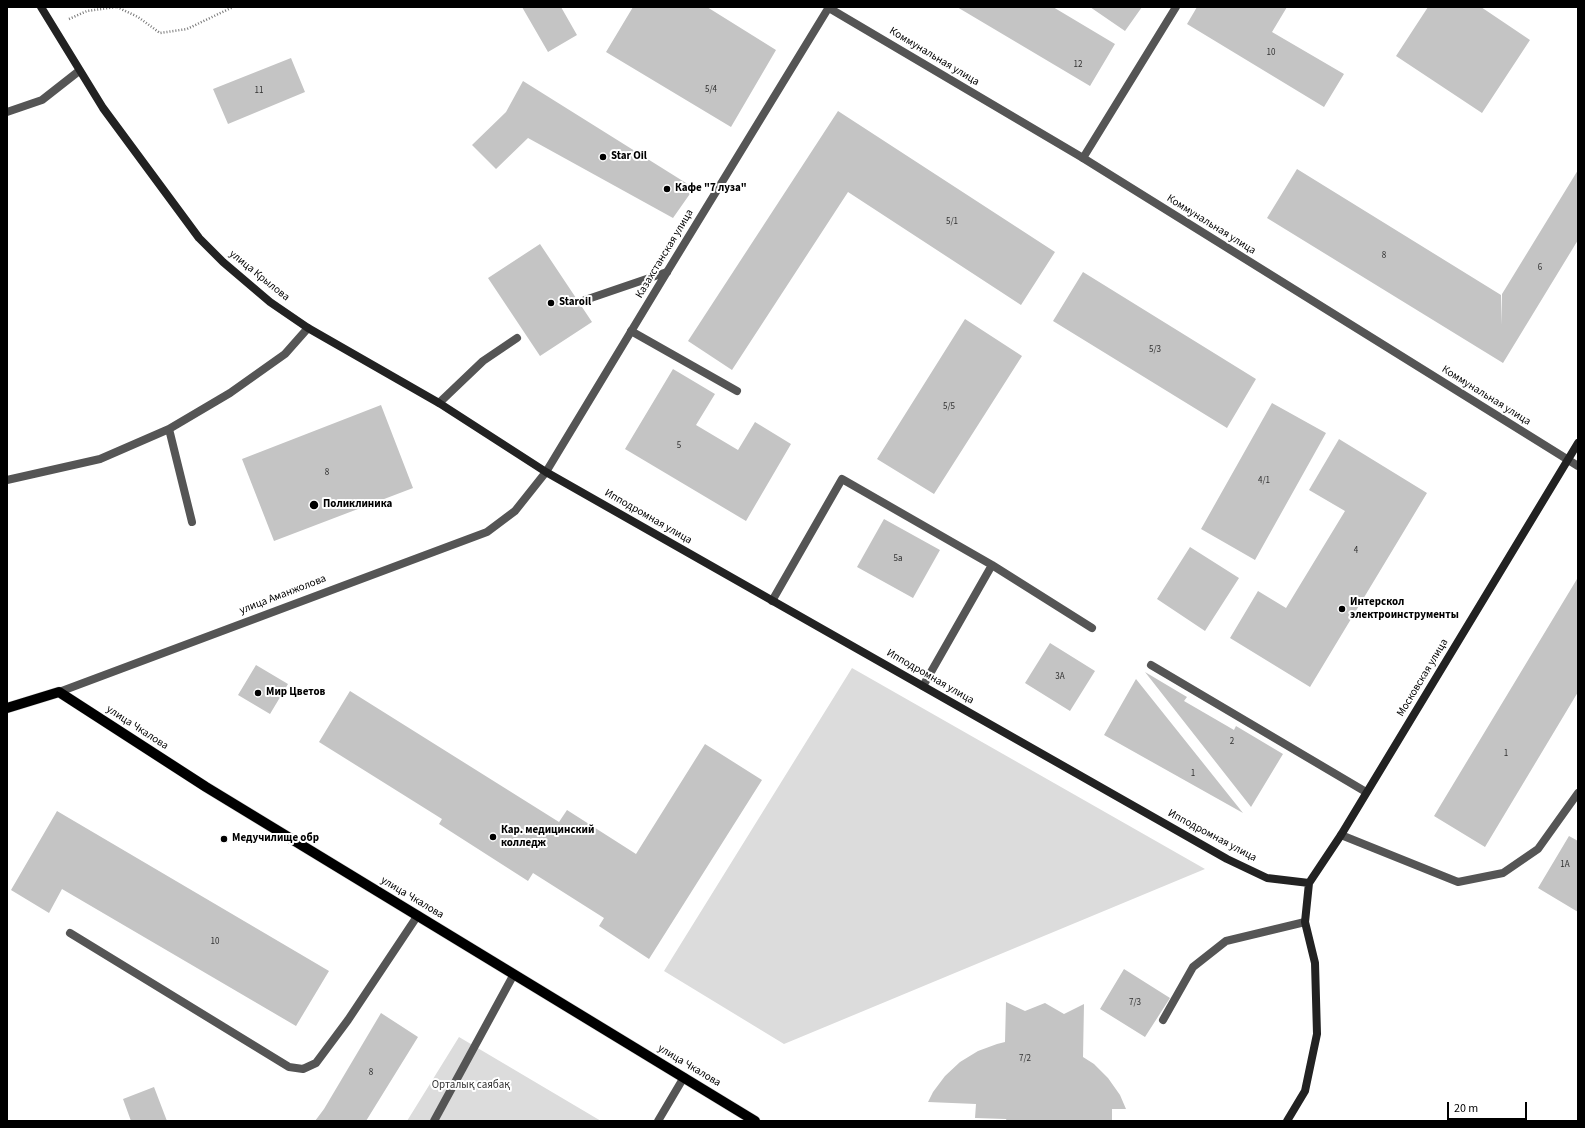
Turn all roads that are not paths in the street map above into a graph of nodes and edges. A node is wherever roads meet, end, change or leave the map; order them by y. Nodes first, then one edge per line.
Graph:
1 (41, 7) edge
2 (829, 7) edge
3 (1176, 7) edge
4 (79, 71) junction
5 (7, 112) edge
6 (1083, 158) junction
7 (667, 272) junction
8 (585, 300) dead end
9 (308, 328) junction
10 (631, 331) junction
11 (517, 338) dead end
12 (737, 391) dead end
13 (439, 403) junction
14 (169, 429) junction
15 (1578, 442) edge
16 (1568, 460) junction
17 (1578, 466) edge
18 (546, 472) junction
19 (7, 480) edge
20 (192, 522) dead end
21 (992, 565) junction
22 (772, 601) junction
23 (1092, 628) dead end
24 (1151, 665) dead end
25 (923, 686) junction
26 (60, 692) junction
27 (7, 708) edge
28 (1366, 792) junction
29 (1578, 793) edge
30 (1341, 835) junction
31 (1309, 883) junction
32 (418, 915) junction
33 (1305, 922) junction
34 (70, 933) dead end
35 (514, 974) junction
36 (1163, 1020) dead end
37 (684, 1077) junction
38 (434, 1121) edge
39 (658, 1121) edge
40 (755, 1121) edge
41 (1287, 1121) edge

1 - 4 street, улица Крылова
2 - 6 street, Коммунальная улица
2 - 7 street, Казахстанская улица
3 - 6 street
4 - 5 street
4 - 9 street, улица Крылова
6 - 16 street, Коммунальная улица
7 - 8 street
7 - 10 street, Казахстанская улица
9 - 13 street, улица Крылова
9 - 14 street
10 - 12 street
10 - 18 street, Казахстанская улица
11 - 13 street
13 - 18 street, улица Крылова
14 - 19 street
14 - 20 street
15 - 16 street, Московская улица
16 - 17 street, Коммунальная улица
16 - 28 street, Московская улица
18 - 22 street, Ипподромная улица
18 - 26 street, улица Аманжолова
21 - 22 street
21 - 23 street
21 - 25 street
22 - 25 street, Ипподромная улица
24 - 28 street
25 - 31 street, Ипподромная улица
26 - 27 main road, улица Аманжолова
26 - 32 main road, улица Чкалова
28 - 30 street, Московская улица
29 - 30 street
30 - 31 street, Московская улица
31 - 33 street
32 - 34 street
32 - 35 main road, улица Чкалова
33 - 36 street
33 - 41 street
35 - 37 main road, улица Чкалова
35 - 38 street
37 - 39 street
37 - 40 main road, улица Чкалова

